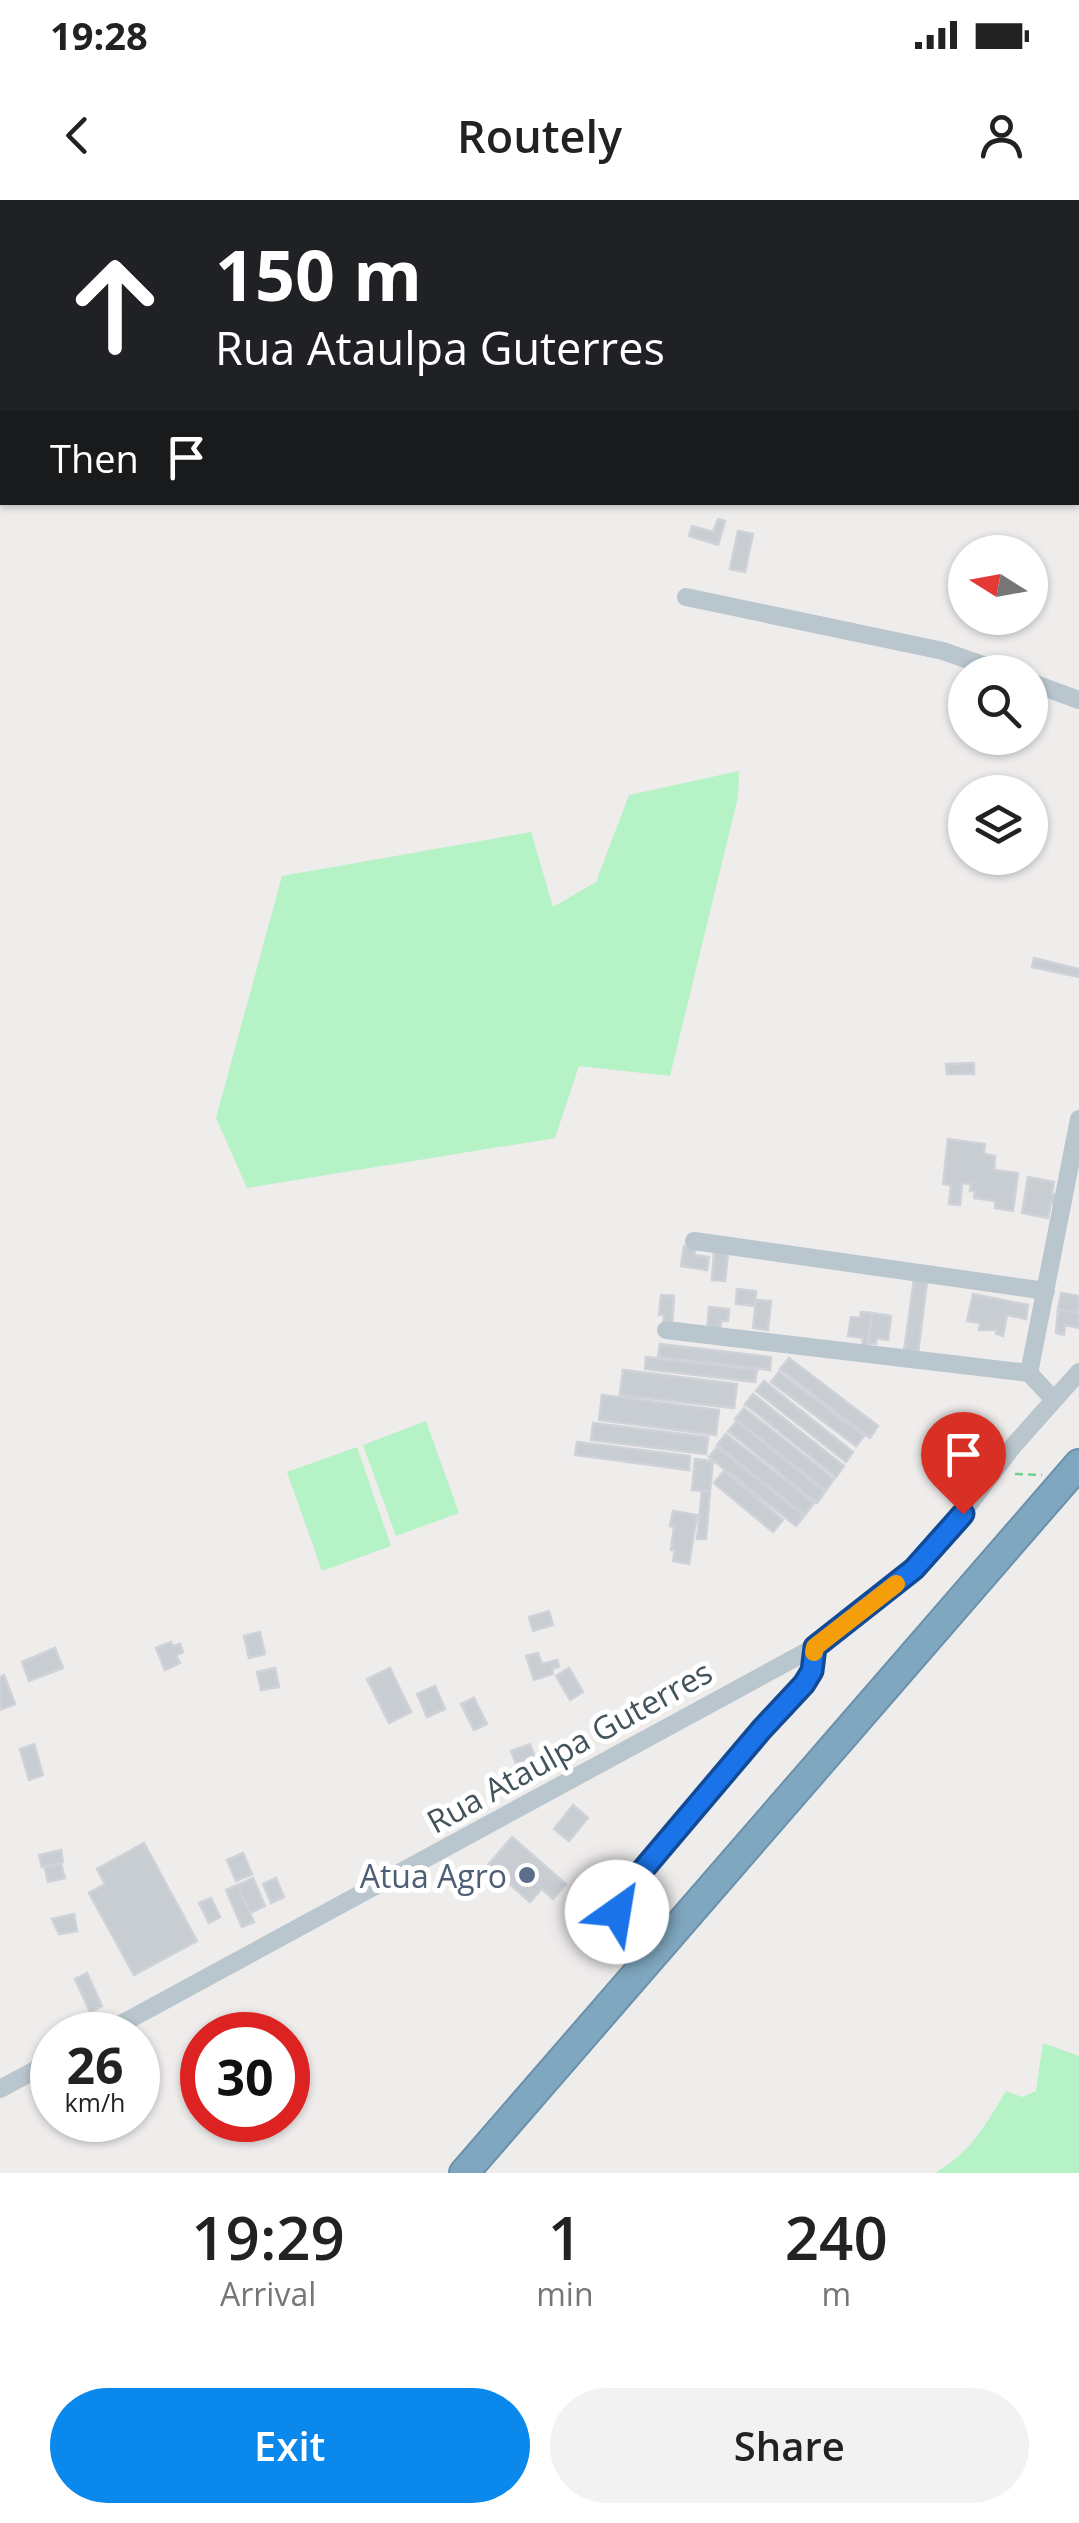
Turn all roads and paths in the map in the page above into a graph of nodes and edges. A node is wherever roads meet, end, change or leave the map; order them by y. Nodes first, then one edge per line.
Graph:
1 (686, 597) dead end
2 (954, 655) edge
3 (1048, 689) edge
4 (1079, 700) edge
5 (1079, 1120) edge
6 (694, 1241) dead end
7 (1046, 1291) junction
8 (666, 1330) dead end
9 (1079, 1372) edge
10 (1029, 1374) junction
11 (1054, 1400) junction
12 (1004, 1463) junction
13 (1079, 1464) edge
14 (1059, 1488) junction
15 (815, 1647) junction
16 (642, 1968) junction
17 (143, 2012) edge
18 (30, 2073) edge
19 (0, 2090) edge
20 (464, 2173) edge

1 - 2 street
3 - 4 street
5 - 7 street
6 - 7 street
7 - 10 street
8 - 10 street
9 - 11 street, Rua Ataulpa Guterres
10 - 11 street
11 - 12 street, Rua Ataulpa Guterres
12 - 14 path
12 - 15 street, Rua Ataulpa Guterres
13 - 14 highway
14 - 16 highway
15 - 16 street
15 - 17 street, Rua Ataulpa Guterres
16 - 20 highway
18 - 19 street

